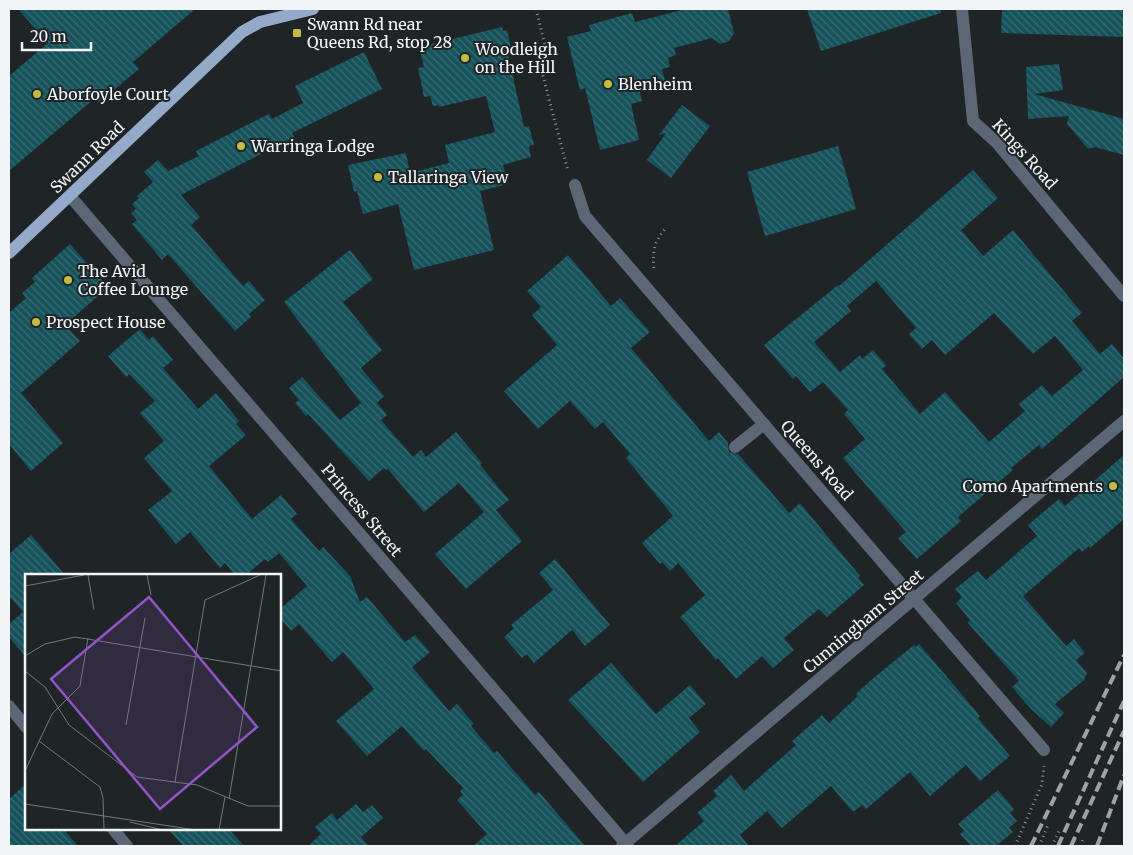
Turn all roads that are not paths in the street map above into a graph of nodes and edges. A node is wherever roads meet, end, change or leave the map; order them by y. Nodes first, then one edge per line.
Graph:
1 (313, 9) edge
2 (962, 9) edge
3 (575, 185) dead end
4 (70, 196) junction
5 (9, 253) edge
6 (1124, 296) edge
7 (1124, 421) edge
8 (764, 424) junction
9 (735, 447) dead end
10 (915, 599) junction
11 (9, 706) edge
12 (25, 726) edge
13 (1044, 750) road end
14 (113, 830) edge
15 (625, 845) edge
16 (127, 846) edge

1 - 4 main road, Swann Road
2 - 6 street, Kings Road
3 - 8 street, Queens Road
4 - 5 main road, Swann Road
4 - 15 street, Princess Street
7 - 10 street, Cunningham Street
8 - 9 street
8 - 10 street, Queens Road
10 - 13 street, Queens Road
10 - 15 street, Cunningham Street
11 - 12 street
14 - 16 street

